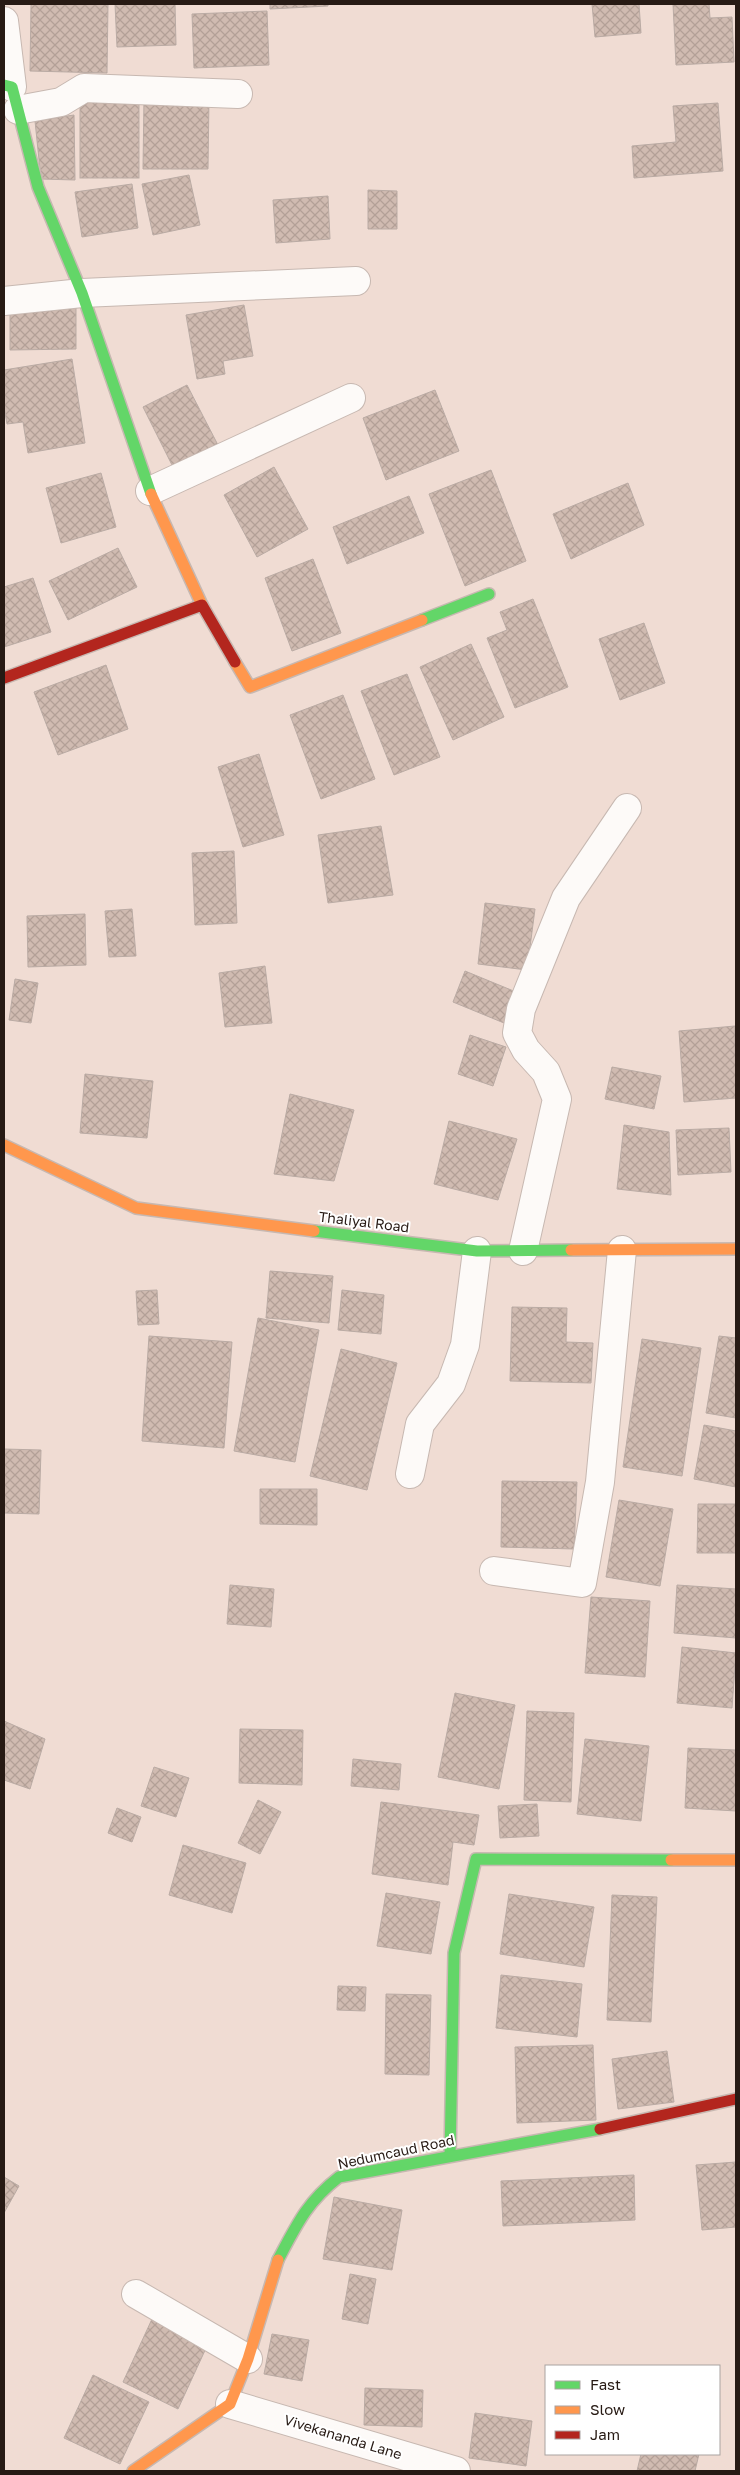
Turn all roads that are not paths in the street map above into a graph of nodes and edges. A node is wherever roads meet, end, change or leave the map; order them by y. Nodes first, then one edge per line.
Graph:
1 (4, 21) edge
2 (11, 94) edge
3 (238, 94) dead end
4 (356, 281) dead end
5 (82, 293) junction
6 (4, 301) edge
7 (351, 398) dead end
8 (150, 491) junction
9 (489, 594) dead end
10 (202, 604) junction
11 (4, 678) edge
12 (627, 808) dead end
13 (4, 1145) edge
14 (736, 1249) edge
15 (622, 1250) junction
16 (477, 1251) junction
17 (523, 1251) junction
18 (410, 1474) dead end
19 (494, 1571) dead end
20 (736, 1860) edge
21 (736, 2099) edge
22 (450, 2156) junction
23 (136, 2294) dead end
24 (248, 2359) junction
25 (230, 2404) junction
26 (149, 2467) edge
27 (456, 2471) edge

1 - 2 street
2 - 3 street
2 - 5 street
4 - 5 street
5 - 6 street
5 - 8 street
7 - 8 street
8 - 10 street
9 - 10 street
10 - 11 street
12 - 17 street
13 - 16 street, Thaliyal Road
14 - 15 street, Thaliyal Road
15 - 17 street, Thaliyal Road
15 - 19 street
16 - 17 street, Thaliyal Road
16 - 18 street
20 - 22 street
21 - 22 street, Nedumcaud Road
22 - 24 street, Nedumcaud Road
23 - 24 street
24 - 25 street, Nedumcaud Road
25 - 26 street
25 - 27 street, Vivekananda Lane

